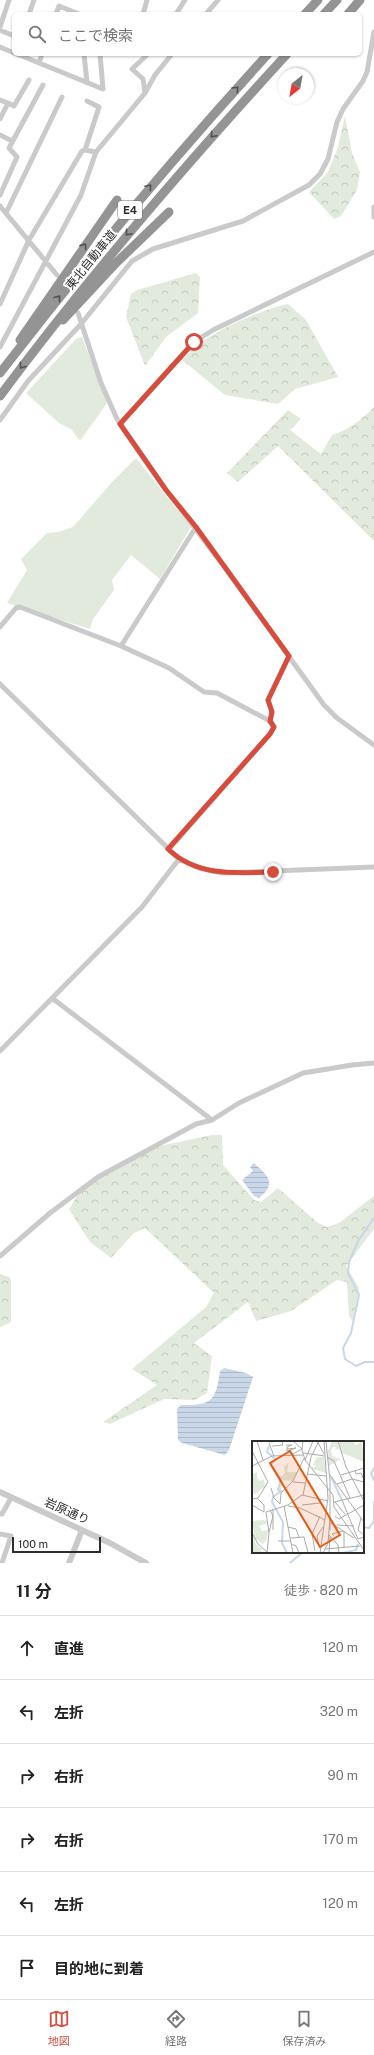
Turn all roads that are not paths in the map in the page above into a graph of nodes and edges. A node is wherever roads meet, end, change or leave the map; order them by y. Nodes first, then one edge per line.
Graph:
1 (9, 0) edge
2 (34, 0) edge
3 (147, 0) edge
4 (185, 0) edge
5 (218, 0) edge
6 (318, 0) edge
7 (337, 0) edge
8 (360, 0) edge
9 (30, 12) edge
10 (57, 12) edge
11 (74, 12) edge
12 (144, 12) edge
13 (177, 12) edge
14 (208, 12) edge
15 (307, 12) edge
16 (326, 12) edge
17 (350, 12) edge
18 (0, 27) edge
19 (0, 30) edge
20 (374, 32) edge
21 (12, 35) edge
22 (0, 47) edge
23 (12, 52) edge
24 (22, 56) edge
25 (41, 56) edge
26 (84, 56) edge
27 (100, 56) edge
28 (141, 56) edge
29 (145, 56) edge
30 (170, 56) edge
31 (266, 56) edge
32 (284, 56) edge
33 (140, 60) junction
34 (39, 63) junction
35 (29, 80) dead end
36 (87, 83) junction
37 (43, 85) dead end
38 (145, 93) junction
39 (62, 97) dead end
40 (0, 100) edge
41 (87, 101) dead end
42 (8, 103) junction
43 (0, 119) edge
44 (0, 135) edge
45 (12, 141) junction
46 (85, 150) junction
47 (96, 152) junction
48 (0, 195) edge
49 (117, 200) dead end
50 (0, 206) edge
51 (374, 207) edge
52 (169, 212) dead end
53 (6, 213) junction
54 (374, 217) edge
55 (29, 240) junction
56 (374, 252) edge
57 (47, 262) junction
58 (57, 275) dead end
59 (0, 304) edge
60 (78, 314) dead end
61 (81, 324) junction
62 (45, 337) junction
63 (0, 347) edge
64 (0, 372) edge
65 (0, 396) edge
66 (0, 420) edge
67 (120, 424) junction
68 (196, 527) junction
69 (0, 626) edge
70 (121, 646) junction
71 (289, 656) junction
72 (0, 684) edge
73 (270, 721) junction
74 (374, 745) edge
75 (168, 849) junction
76 (179, 859) junction
77 (374, 867) edge
78 (52, 998) junction
79 (0, 1051) edge
80 (374, 1063) edge
81 (212, 1120) junction
82 (0, 1256) edge
83 (0, 1492) edge
84 (11, 1498) junction
85 (0, 1514) edge
86 (82, 1530) junction
87 (0, 1534) edge
88 (2, 1563) edge
89 (69, 1563) edge
90 (146, 1563) edge

1 - 18 street
2 - 9 street
3 - 12 street
4 - 13 street
5 - 14 street
6 - 15 highway
7 - 16 highway
8 - 17 highway
10 - 11 street
19 - 21 street
20 - 61 street
22 - 23 street
24 - 34 street
25 - 34 street
26 - 36 street
27 - 36 street
28 - 33 street
29 - 33 street
30 - 38 street
64 -> 31 highway, 東北自動車道 / E4
32 -> 62 highway, 東北自動車道 / E4
33 - 38 street
34 - 36 street
35 - 42 street
37 - 45 street
38 - 47 street
39 - 53 street
40 - 42 street
41 - 46 street
42 - 43 street
44 - 45 street
45 - 48 street
46 - 47 street
46 - 55 street
47 - 57 street
64 -> 49 highway
50 - 53 street
51 - 54 street
52 - 62 highway
53 - 55 street
55 - 57 street
55 - 59 street
56 - 67 street
57 - 58 street
57 - 63 street
60 - 61 street
61 - 66 street
61 - 67 street
62 -> 65 highway, 東北自動車道 / E4
67 - 68 street
68 - 70 street
68 - 71 street
69 - 70 street
70 - 73 street
71 - 73 street
71 - 74 street
72 - 75 street
73 - 75 street
75 - 76 street
76 - 77 street
76 - 78 street
78 - 79 street
78 - 81 street
80 - 81 street
81 - 82 street
83 - 84 street, 岩原通り
84 - 85 street
84 - 86 street, 岩原通り
86 - 89 street
86 - 90 street, 岩原通り
87 - 88 street

